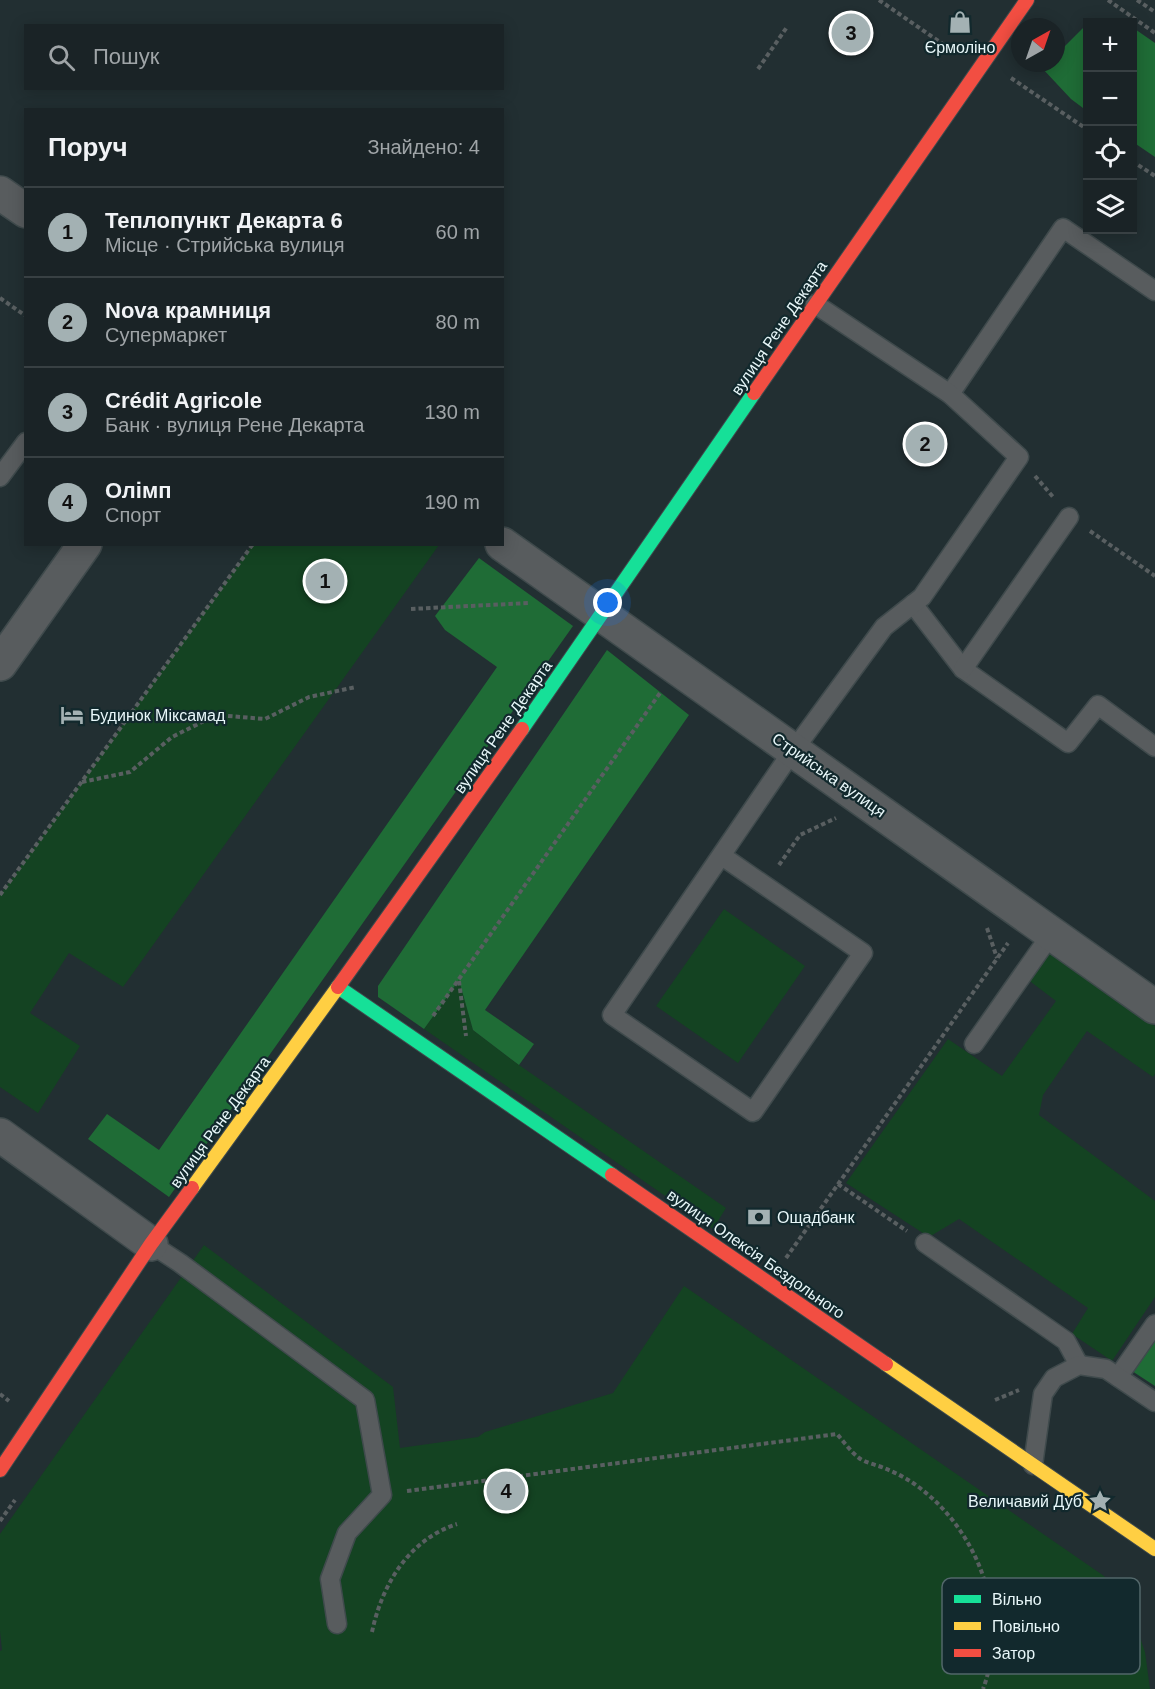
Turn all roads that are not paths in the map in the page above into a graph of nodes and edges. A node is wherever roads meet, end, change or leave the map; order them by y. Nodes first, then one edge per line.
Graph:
1 (1027, 0) edge
2 (0, 193) edge
3 (24, 210) edge
4 (1155, 291) edge
5 (815, 304) junction
6 (950, 394) junction
7 (24, 445) edge
8 (0, 477) edge
9 (1069, 517) dead end
10 (504, 545) edge
11 (84, 546) edge
12 (913, 604) junction
13 (603, 614) junction
14 (0, 664) edge
15 (963, 669) junction
16 (1155, 747) edge
17 (794, 750) junction
18 (722, 856) junction
19 (1052, 933) junction
20 (338, 987) junction
21 (1155, 1007) edge
22 (974, 1044) dead end
23 (0, 1135) edge
24 (925, 1243) road end
25 (151, 1244) junction
26 (1155, 1324) edge
27 (1079, 1365) junction
28 (1118, 1377) junction
29 (1155, 1384) edge
30 (1137, 1389) junction
31 (1155, 1402) edge
32 (1034, 1466) junction
33 (0, 1470) edge
34 (1155, 1549) edge
35 (337, 1624) dead end

1 - 5 street, вулиця Рене Декарта
2 - 3 street
4 - 6 lane
5 - 6 lane
5 - 13 street, вулиця Рене Декарта
6 - 12 lane
7 - 8 lane
9 - 15 lane
10 - 13 street, Стрийська вулиця
11 - 14 street
12 - 15 lane
12 - 17 lane
13 - 17 street, Стрийська вулиця
13 - 20 street, вулиця Рене Декарта
15 - 16 lane
17 - 18 lane
17 - 19 street, Стрийська вулиця
18 - 18 lane
19 - 21 street, Стрийська вулиця
19 - 22 lane
20 - 25 street, вулиця Рене Декарта
20 - 32 street, вулиця Олексія Бездольного
23 - 25 street
24 - 27 lane
25 - 33 street, вулиця Рене Декарта
25 - 35 lane
26 - 28 lane
27 - 28 lane
27 - 32 lane
28 - 30 lane
29 - 30 lane
30 - 31 lane
32 - 34 street, вулиця Олексія Бездольного

